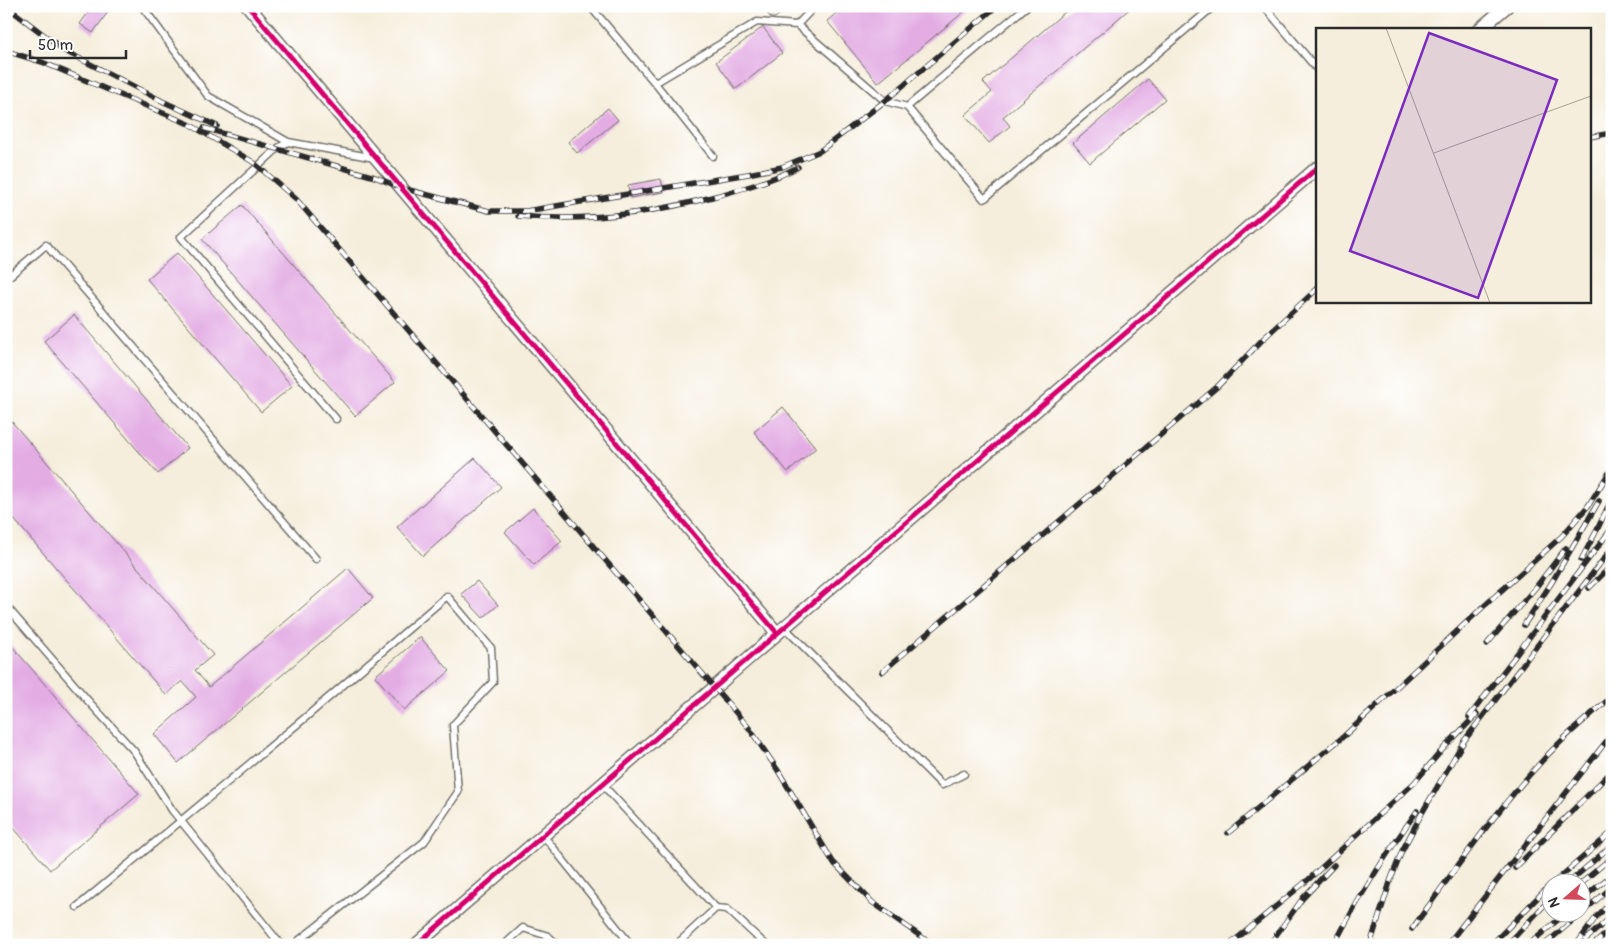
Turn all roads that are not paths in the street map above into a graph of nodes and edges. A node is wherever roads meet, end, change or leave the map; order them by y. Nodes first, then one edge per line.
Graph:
1 (142, 6) edge
2 (248, 6) edge
3 (590, 6) edge
4 (815, 6) edge
5 (1027, 6) edge
6 (1214, 6) edge
7 (1264, 6) edge
8 (1507, 6) edge
9 (797, 25) junction
10 (1481, 28) edge
11 (1316, 68) edge
12 (655, 83) junction
13 (907, 107) junction
14 (288, 142) junction
15 (713, 156) dead end
16 (376, 158) junction
17 (1316, 169) edge
18 (6, 279) edge
19 (336, 419) dead end
20 (316, 559) dead end
21 (6, 606) edge
22 (780, 630) junction
23 (964, 774) dead end
24 (602, 784) junction
25 (180, 821) junction
26 (543, 835) junction
27 (76, 907) dead end
28 (716, 908) junction
29 (281, 945) edge
30 (293, 945) edge
31 (416, 945) edge
32 (504, 945) edge
33 (558, 945) edge
34 (631, 945) edge
35 (676, 945) edge
36 (766, 945) edge

1 - 14 lane
2 - 16 street
3 - 12 lane
4 - 9 lane
5 - 13 lane
6 - 13 lane
7 - 11 lane
8 - 10 street
9 - 12 lane
9 - 13 lane
12 - 15 lane
14 - 16 lane
14 - 19 lane
16 - 22 street
17 - 22 street
18 - 20 lane
21 - 25 lane
22 - 23 lane
22 - 24 street
24 - 26 street
24 - 28 lane
25 - 27 lane
25 - 29 lane
25 - 30 lane
26 - 31 street
26 - 34 lane
28 - 35 lane
28 - 36 lane
32 - 33 lane

